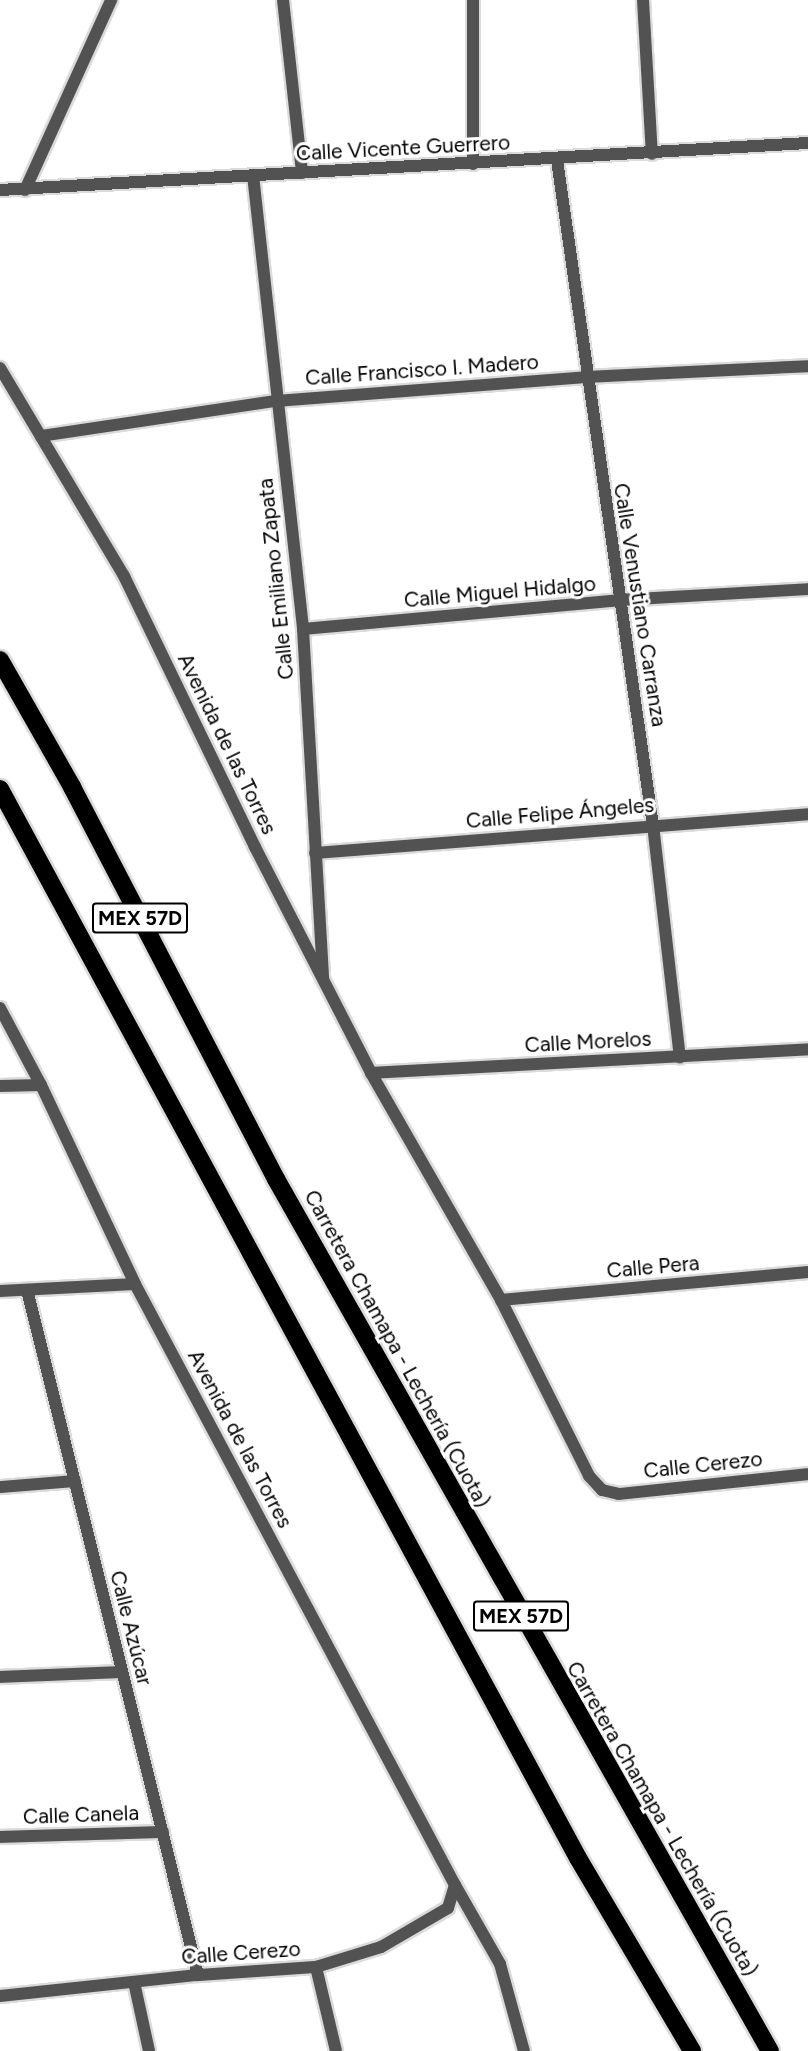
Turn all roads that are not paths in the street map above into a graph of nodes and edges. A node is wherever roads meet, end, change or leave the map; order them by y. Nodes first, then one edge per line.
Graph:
1 (111, 0) edge
2 (284, 0) edge
3 (473, 0) edge
4 (643, 0) edge
5 (808, 143) edge
6 (652, 154) junction
7 (556, 160) junction
8 (473, 164) junction
9 (302, 173) junction
10 (253, 175) junction
11 (0, 190) edge
12 (25, 190) junction
13 (808, 366) edge
14 (0, 368) edge
15 (586, 377) junction
16 (276, 401) junction
17 (41, 436) junction
18 (808, 588) edge
19 (619, 600) junction
20 (303, 629) junction
21 (0, 660) edge
22 (0, 789) edge
23 (808, 814) edge
24 (653, 825) junction
25 (315, 853) junction
26 (323, 980) junction
27 (0, 1008) edge
28 (808, 1049) edge
29 (680, 1057) junction
30 (371, 1073) junction
31 (41, 1085) junction
32 (0, 1086) edge
33 (808, 1272) edge
34 (135, 1284) junction
35 (27, 1290) junction
36 (0, 1292) edge
37 (501, 1300) junction
38 (808, 1474) edge
39 (75, 1481) junction
40 (0, 1487) edge
41 (602, 1490) joint
42 (122, 1672) junction
43 (0, 1677) edge
44 (163, 1832) junction
45 (0, 1837) edge
46 (454, 1886) junction
47 (316, 1967) junction
48 (198, 1975) junction
49 (134, 1982) junction
50 (0, 1996) edge
51 (149, 2051) edge
52 (336, 2051) edge
53 (524, 2051) edge
54 (692, 2051) edge
55 (770, 2051) edge

1 - 12 street
2 - 9 street
3 - 8 street
4 - 6 street
5 - 6 street, Calle Vicente Guerrero
6 - 7 street, Calle Vicente Guerrero
7 - 8 street, Calle Vicente Guerrero
7 - 15 street, Calle Venustiano Carranza
8 - 9 street, Calle Vicente Guerrero
9 - 10 street, Calle Vicente Guerrero
10 - 12 street, Calle Vicente Guerrero
10 - 16 street, Calle Emiliano Zapata
11 - 12 street, Calle Vicente Guerrero
13 - 15 street, Calle Francisco I. Madero
14 - 17 street, Avenida de las Torres
15 - 16 street, Calle Francisco I. Madero
15 - 19 street, Calle Venustiano Carranza
16 - 17 street, Calle Francisco I. Madero
16 - 20 street, Calle Emiliano Zapata
17 - 26 street, Avenida de las Torres
18 - 19 street, Calle Miguel Hidalgo
19 - 20 street, Calle Miguel Hidalgo
19 - 24 street, Calle Venustiano Carranza
20 - 25 street, Calle Emiliano Zapata
21 - 55 highway, Carretera Chamapa - Lechería (Cuota) / MEX 57D
22 - 54 highway, MEX 57D
23 - 24 street, Calle Felipe Ángeles
24 - 25 street, Calle Felipe Ángeles
24 - 29 street, Calle Venustiano Carranza
25 - 26 street, Calle Emiliano Zapata
26 - 30 street, Avenida de las Torres
27 - 31 street, Avenida de las Torres
28 - 29 street, Calle Morelos
29 - 30 street, Calle Morelos
30 - 37 street, Avenida de las Torres
31 - 32 street
31 - 34 street, Avenida de las Torres
33 - 37 street, Calle Pera
34 - 35 street
34 - 46 street, Avenida de las Torres
35 - 36 street
35 - 39 street, Calle Azúcar
37 - 41 street, Avenida de las Torres
38 - 41 street, Calle Cerezo
39 - 40 street
39 - 42 street, Calle Azúcar
42 - 43 street
42 - 44 street, Calle Azúcar
44 - 45 street, Calle Canela
44 - 48 street, Calle Azúcar
46 - 47 street, Calle Cerezo
46 - 53 street, Avenida de las Torres
47 - 48 street, Calle Cerezo
47 - 52 street
48 - 49 street, Calle Cerezo
49 - 50 street, Calle Cerezo
49 - 51 street

